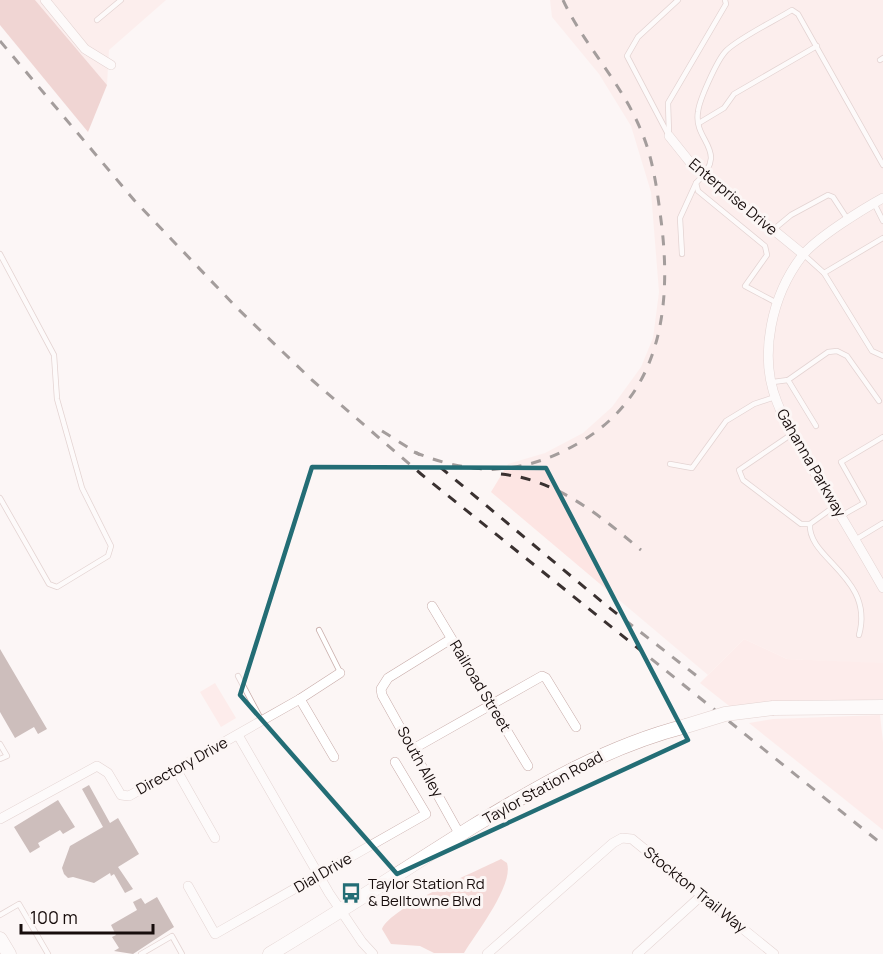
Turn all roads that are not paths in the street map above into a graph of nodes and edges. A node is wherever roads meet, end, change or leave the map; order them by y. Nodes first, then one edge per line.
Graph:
1 (45, 0) edge
2 (121, 0) edge
3 (678, 0) edge
4 (724, 0) edge
5 (97, 20) dead end
6 (817, 46) junction
7 (111, 65) dead end
8 (699, 123) junction
9 (669, 136) junction
10 (883, 165) edge
11 (705, 174) junction
12 (696, 183) junction
13 (883, 198) edge
14 (874, 203) junction
15 (848, 220) junction
16 (883, 221) edge
17 (773, 230) junction
18 (883, 238) edge
19 (0, 254) edge
20 (682, 254) dead end
21 (803, 254) junction
22 (824, 273) junction
23 (777, 303) junction
24 (883, 356) edge
25 (788, 380) junction
26 (773, 382) junction
27 (775, 397) junction
28 (879, 401) dead end
29 (816, 426) dead end
30 (792, 434) junction
31 (883, 437) edge
32 (670, 464) dead end
33 (0, 498) edge
34 (835, 506) junction
35 (841, 516) junction
36 (883, 523) edge
37 (810, 524) junction
38 (855, 540) junction
39 (883, 588) edge
40 (432, 606) dead end
41 (319, 630) dead end
42 (859, 635) dead end
43 (452, 639) junction
44 (340, 673) joint
45 (238, 676) dead end
46 (300, 699) junction
47 (490, 705) junction
48 (883, 707) edge
49 (262, 721) junction
50 (576, 727) dead end
51 (238, 735) junction
52 (0, 744) edge
53 (413, 749) junction
54 (334, 757) dead end
55 (0, 759) edge
56 (395, 762) dead end
57 (528, 766) dead end
58 (176, 769) junction
59 (0, 819) edge
60 (460, 835) junction
61 (215, 838) dead end
62 (318, 875) junction
63 (188, 886) dead end
64 (701, 896) junction
65 (340, 911) junction
66 (0, 915) edge
67 (0, 939) edge
68 (9, 954) edge
69 (48, 954) edge
70 (141, 954) edge
71 (182, 954) edge
72 (270, 954) edge
73 (373, 954) edge
74 (487, 954) edge
75 (637, 954) edge
76 (774, 954) edge

1 - 7 street
2 - 5 lane
3 - 9 lane
4 - 9 lane
6 - 8 lane
6 - 8 lane
6 - 10 lane
8 - 11 lane
9 - 11 street, Enterprise Drive
11 - 12 lane
11 - 17 street, Enterprise Drive
12 - 20 lane
12 - 23 lane
13 - 14 street, Gahanna Parkway
14 - 15 street, Gahanna Parkway
14 - 16 lane
15 - 17 lane
15 - 21 street, Gahanna Parkway
17 - 21 street, Enterprise Drive
18 - 22 lane
19 - 33 lane
21 - 22 lane
21 - 23 street, Gahanna Parkway
22 - 24 lane
23 - 26 street, Gahanna Parkway
25 - 26 lane
25 - 28 lane
25 - 29 lane
26 - 27 street, Gahanna Parkway
27 - 30 street, Gahanna Parkway
27 - 32 lane
30 - 34 street, Gahanna Parkway
30 - 37 lane
31 - 35 lane
34 - 35 street, Gahanna Parkway
34 - 37 lane
35 - 38 street, Gahanna Parkway
36 - 38 lane
37 - 42 lane
38 - 39 street, Gahanna Parkway
40 - 43 street, Railroad Street
41 - 44 lane
43 - 47 street, Railroad Street
43 - 53 street, South Alley
44 - 46 street, Directory Drive
45 - 49 lane
46 - 49 street, Directory Drive
46 - 54 street
47 - 50 street
47 - 53 street
47 - 57 street, Railroad Street
48 - 60 main road, Taylor Station Road, bridge
49 - 51 street, Directory Drive
51 - 58 street, Directory Drive
51 - 62 street
52 - 55 lane
53 - 60 street, South Alley
56 - 62 street, Dial Drive
58 - 59 street, Directory Drive
58 - 61 street
60 - 65 main road, Taylor Station Road
62 - 63 street, Dial Drive
62 - 65 street
64 - 74 street, Stockton Trail Way
64 - 75 street
64 - 76 street, Stockton Trail Way
65 - 72 main road, Taylor Station Road
65 - 73 street
66 - 69 lane
67 - 68 main road
70 - 71 lane

